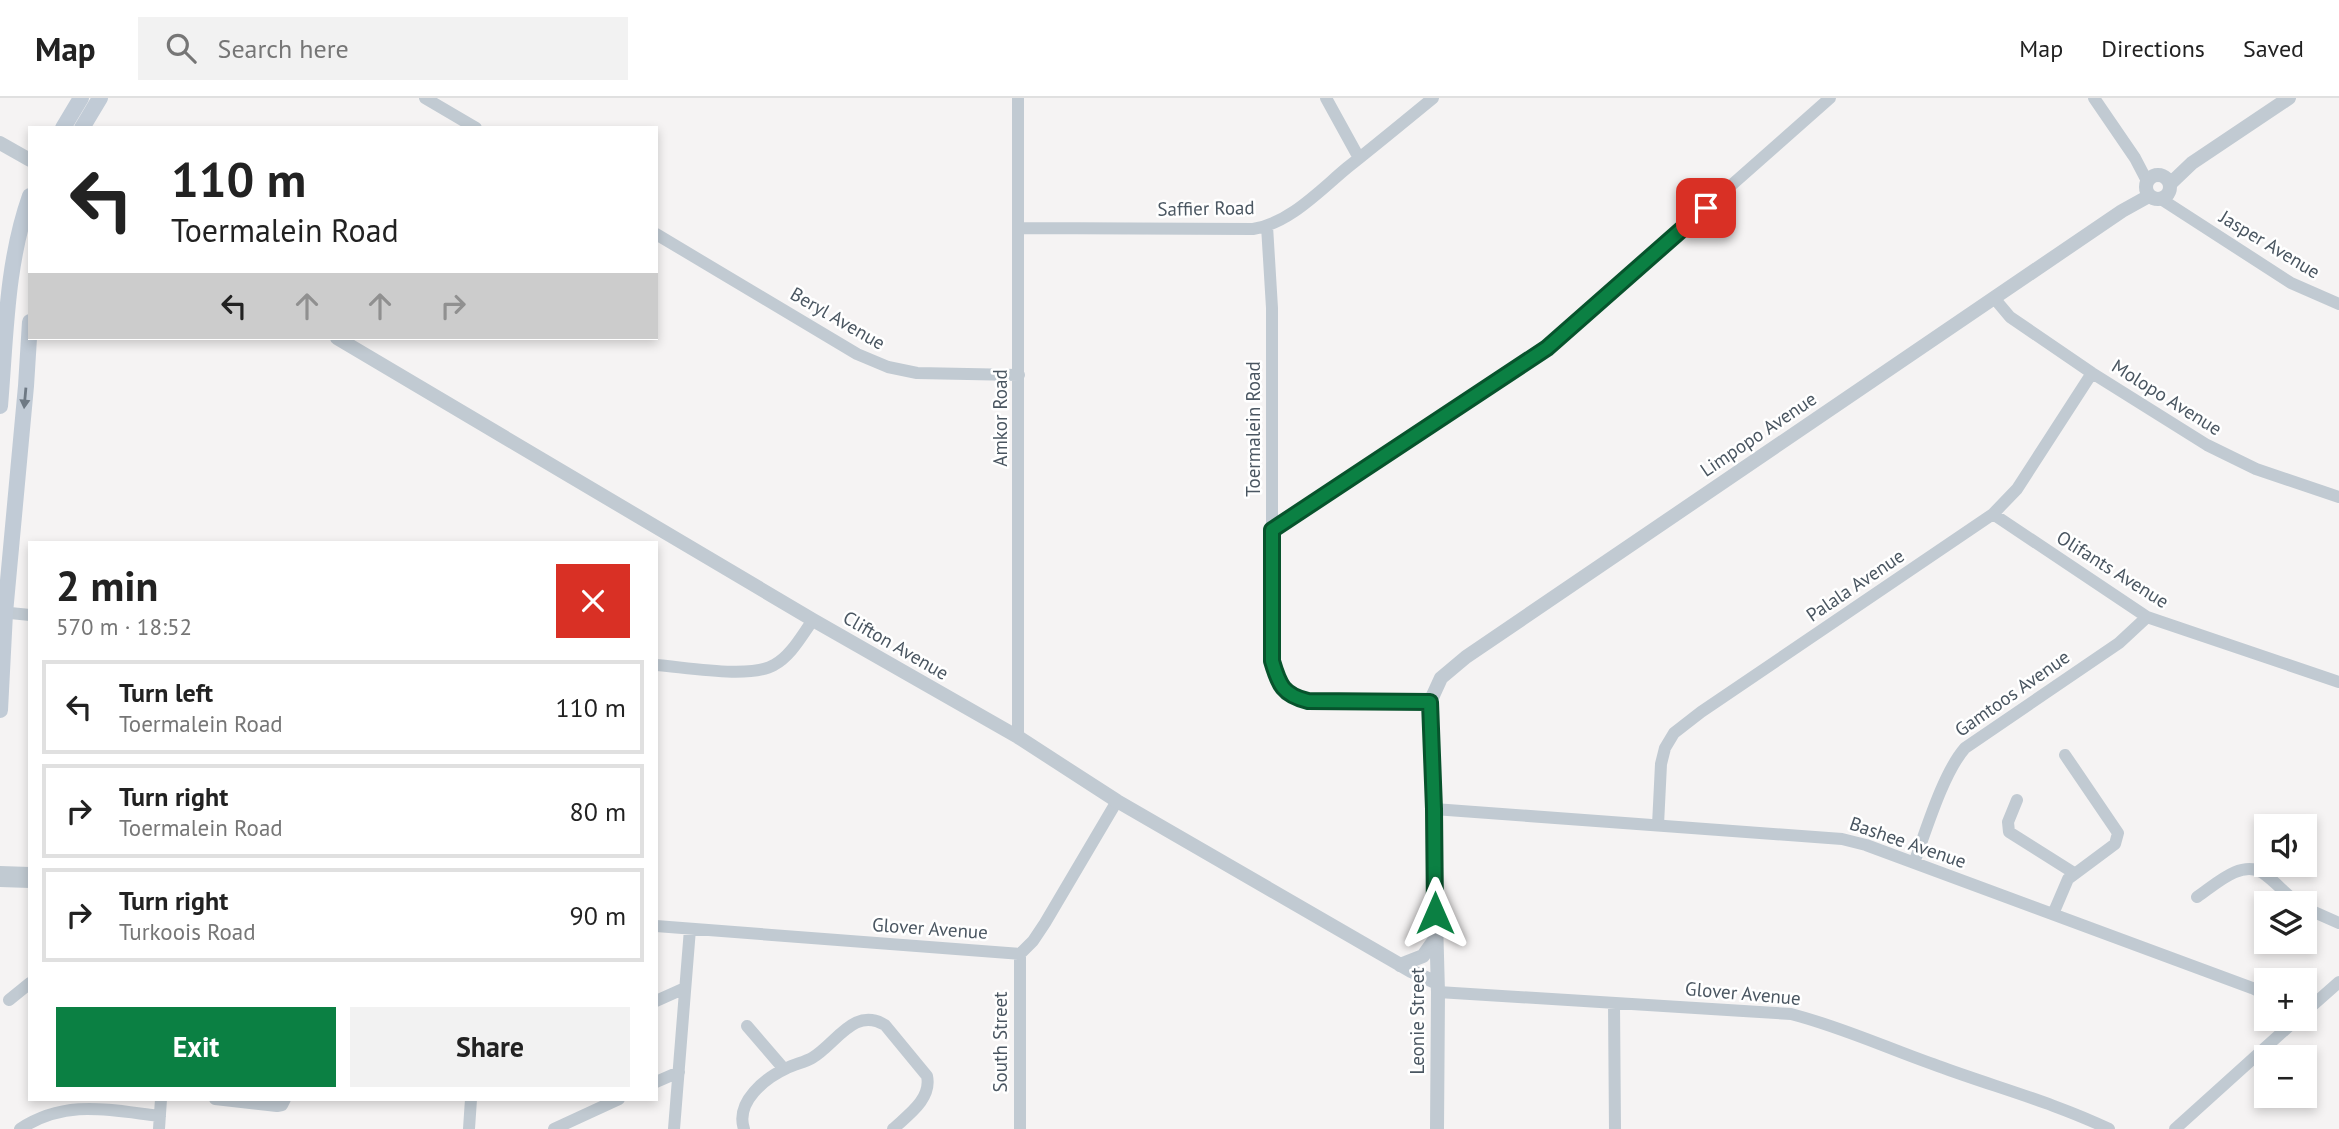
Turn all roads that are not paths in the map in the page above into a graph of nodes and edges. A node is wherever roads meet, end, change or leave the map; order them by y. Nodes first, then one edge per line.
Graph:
1 (81, 98) edge
2 (100, 98) edge
3 (425, 98) edge
4 (1018, 98) edge
5 (1325, 98) edge
6 (1433, 98) edge
7 (1830, 98) edge
8 (2094, 98) edge
9 (2289, 98) edge
10 (64, 126) edge
11 (83, 126) edge
12 (473, 126) edge
13 (0, 143) edge
14 (1359, 158) junction
15 (28, 159) edge
16 (2157, 187) junction
17 (28, 201) edge
18 (1267, 226) junction
19 (1019, 228) junction
20 (658, 235) edge
21 (1993, 298) junction
22 (2339, 304) edge
23 (29, 340) edge
24 (340, 340) edge
25 (2092, 373) junction
26 (1019, 375) junction
27 (0, 407) edge
28 (2339, 497) edge
29 (1993, 514) junction
30 (1272, 530) junction
31 (3, 612) edge
32 (28, 615) edge
33 (2147, 617) junction
34 (813, 620) junction
35 (658, 665) edge
36 (2339, 682) edge
37 (1430, 702) junction
38 (0, 710) edge
39 (1018, 737) junction
40 (2065, 755) dead end
41 (2017, 800) dead end
42 (1117, 801) junction
43 (1434, 809) junction
44 (1658, 825) junction
45 (1914, 863) junction
46 (0, 873) edge
47 (28, 873) edge
48 (2074, 873) junction
49 (0, 881) edge
50 (28, 881) edge
51 (2284, 891) edge
52 (2197, 897) dead end
53 (2317, 913) edge
54 (2053, 914) junction
55 (2339, 923) edge
56 (658, 926) edge
57 (690, 929) junction
58 (1435, 939) junction
59 (1020, 954) junction
60 (1400, 965) junction
61 (2339, 982) edge
62 (28, 985) edge
63 (685, 988) junction
64 (1437, 988) junction
65 (2254, 989) edge
66 (9, 1000) dead end
67 (658, 1000) edge
68 (2317, 1001) edge
69 (1614, 1004) junction
70 (747, 1026) dead end
71 (2284, 1031) edge
72 (784, 1069) junction
73 (679, 1072) junction
74 (658, 1081) edge
75 (161, 1101) edge
76 (233, 1101) edge
77 (284, 1101) edge
78 (471, 1101) edge
79 (615, 1101) edge
80 (159, 1122) edge
81 (20, 1129) edge
82 (469, 1129) edge
83 (554, 1129) edge
84 (674, 1129) edge
85 (744, 1129) edge
86 (893, 1129) edge
87 (1020, 1129) edge
88 (1437, 1129) edge
89 (1615, 1129) edge
90 (2109, 1129) edge
91 (2175, 1129) edge

1 - 10 main road
2 - 11 main road
3 - 12 street
4 - 19 street, Amkor Road
5 - 14 street
6 - 14 street, Saffier Road
7 - 30 street
8 - 16 street, Jasper Avenue
9 - 16 street, Limpopo Avenue
13 - 15 street
14 - 18 street, Saffier Road
16 - 21 street, Limpopo Avenue
16 - 22 street, Jasper Avenue
17 - 27 main road
18 - 19 street, Saffier Road
18 - 30 street, Toermalein Road
19 - 26 street, Amkor Road
20 - 26 street, Beryl Avenue
21 - 25 street, Molopo Avenue
21 - 37 street, Limpopo Avenue
23 -> 31 main road
24 - 34 street, Clifton Avenue
25 - 28 street, Molopo Avenue
25 - 29 street, Palala Avenue
26 - 39 street, Amkor Road
29 - 33 street, Olifants Avenue
29 - 44 street, Palala Avenue
30 - 37 street, Toermalein Road
31 - 32 street
31 - 38 main road
33 - 36 street, Olifants Avenue
33 - 45 street, Gamtoos Avenue
34 - 35 street
34 - 39 street, Clifton Avenue
37 - 43 street, Leonie Street
39 - 42 street, Clifton Avenue
40 - 48 street
41 - 48 street
42 - 59 street
42 - 60 street, Clifton Avenue
43 - 44 street, Bashee Avenue
43 - 58 street, Leonie Street
44 - 45 street, Bashee Avenue
45 - 54 street, Bashee Avenue
46 - 47 street
48 - 54 street
49 - 50 street
51 - 52 street
53 - 55 street
54 - 65 street, Bashee Avenue
56 - 57 street, Glover Avenue
57 - 59 street, Glover Avenue
57 - 63 street
58 - 60 street
58 - 64 street, Leonie Street
59 - 87 street, South Street
60 - 64 street, Clifton Avenue
61 - 68 street
62 - 66 street
63 - 67 street
63 - 73 street
64 - 69 street, Glover Avenue
64 - 88 street, Leonie Street
69 - 89 street
69 - 90 street, Glover Avenue
70 - 72 street
71 - 91 street
72 - 85 street
72 - 86 street
73 - 74 street
73 - 84 street
75 - 80 street
76 - 77 street
78 - 82 street
79 - 83 street
80 - 81 street

